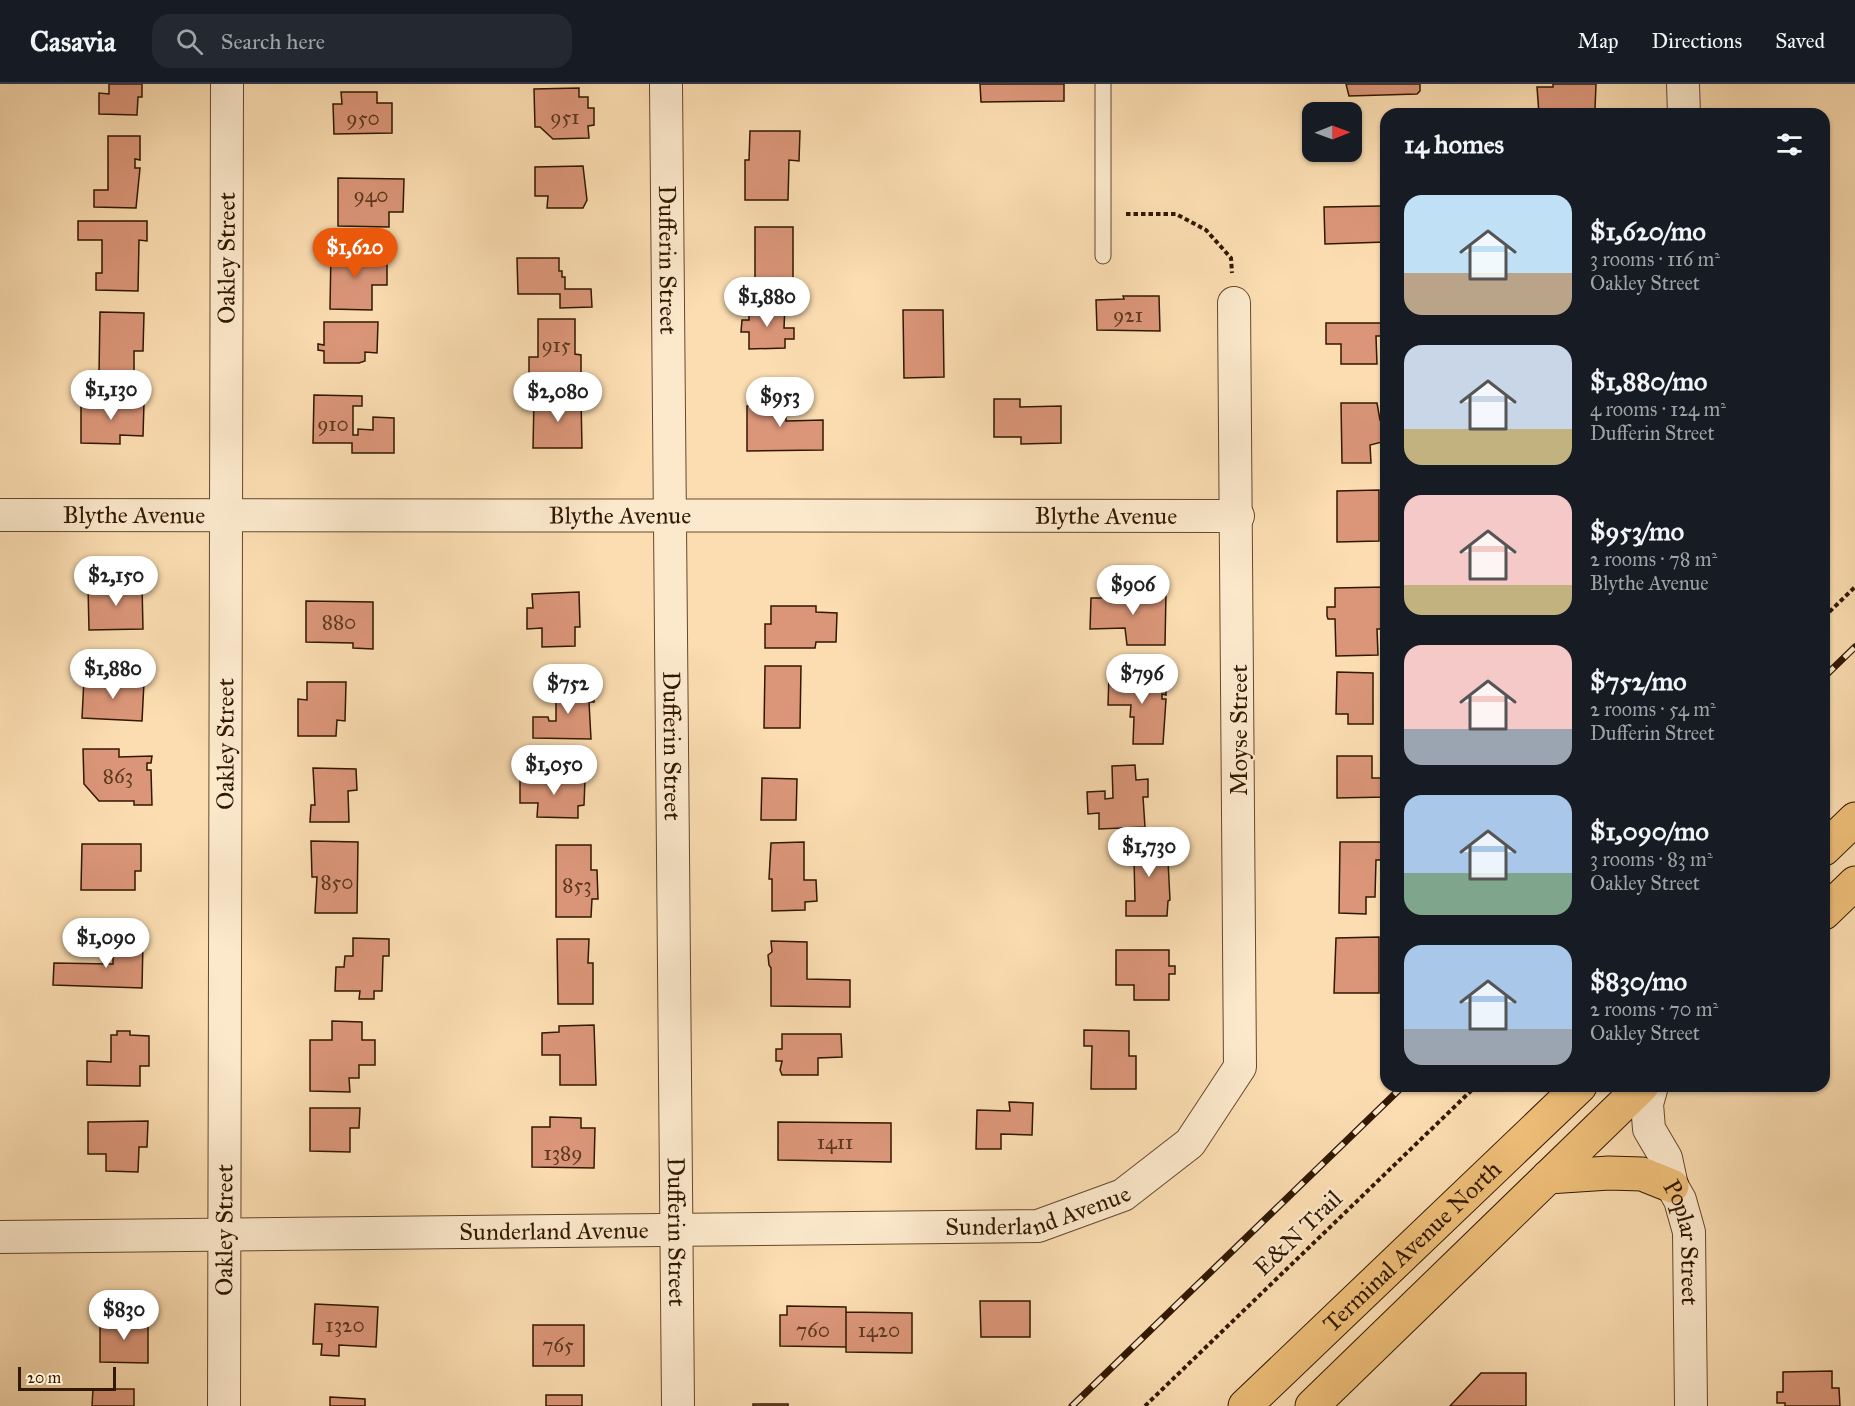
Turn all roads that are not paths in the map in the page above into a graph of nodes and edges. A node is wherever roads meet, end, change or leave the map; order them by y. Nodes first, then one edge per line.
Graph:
1 (227, 84) edge
2 (666, 84) edge
3 (1103, 84) edge
4 (1683, 84) edge
5 (1684, 108) edge
6 (1103, 256) dead end
7 (1234, 303) road end
8 (0, 515) edge
9 (670, 515) junction
10 (226, 516) junction
11 (1238, 516) junction
12 (1855, 819) edge
13 (1830, 843) edge
14 (1855, 883) edge
15 (1830, 907) edge
16 (1574, 1092) edge
17 (1636, 1092) edge
18 (1650, 1092) edge
19 (1190, 1143) joint
20 (1548, 1177) junction
21 (1672, 1185) junction
22 (675, 1230) junction
23 (225, 1235) junction
24 (0, 1237) edge
25 (224, 1406) edge
26 (678, 1406) edge
27 (1245, 1406) edge
28 (1312, 1406) edge
29 (1691, 1406) edge

1 - 10 street, Oakley Street
2 - 9 street, Dufferin Street
3 - 6 lane
4 - 5 street
7 - 11 street, Moyse Street
8 - 10 street, Blythe Avenue
9 - 10 street, Blythe Avenue
9 - 11 street, Blythe Avenue
9 - 22 street, Dufferin Street
10 - 23 street, Oakley Street
11 - 19 street, Moyse Street
12 - 13 main road
14 - 15 main road
16 - 27 main road, Terminal Avenue North
17 - 20 main road, Terminal Avenue North
18 - 21 street, Poplar Street
19 - 22 street, Sunderland Avenue
20 - 21 main road
20 - 28 main road, Terminal Avenue North
21 - 29 street, Poplar Street
22 - 23 street, Sunderland Avenue
22 - 26 street, Dufferin Street
23 - 24 street, Sunderland Avenue
23 - 25 street, Oakley Street

